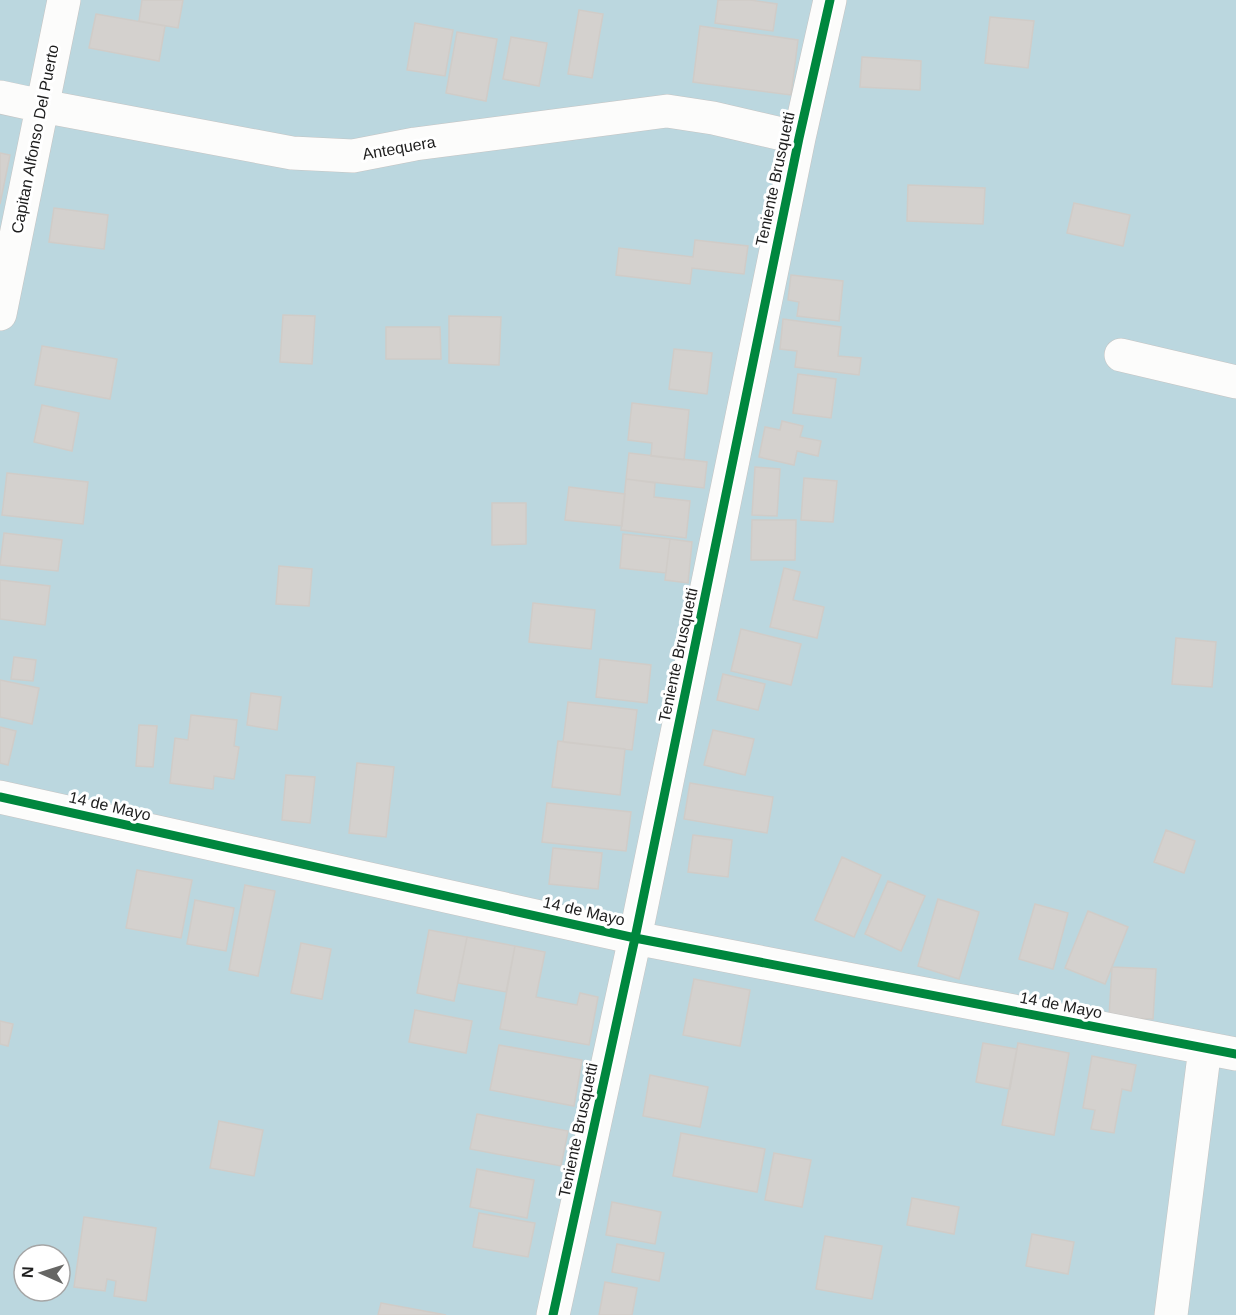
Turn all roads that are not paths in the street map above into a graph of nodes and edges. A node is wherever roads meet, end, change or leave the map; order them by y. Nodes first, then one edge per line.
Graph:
1 (64, 0) edge
2 (830, 0) edge
3 (0, 97) edge
4 (42, 106) junction
5 (799, 138) junction
6 (0, 314) edge
7 (1121, 355) dead end
8 (1236, 382) edge
9 (0, 797) edge
10 (635, 938) junction
11 (1221, 1051) edge
12 (553, 1315) edge
13 (1171, 1315) edge

1 - 4 street, Capitan Alfonso Del Puerto
2 - 5 street, Teniente Brusquetti
3 - 4 street, Antequera
4 - 5 street, Antequera
4 - 6 street, Capitan Alfonso Del Puerto
5 - 10 street, Teniente Brusquetti
7 - 8 street
9 - 10 street, 14 de Mayo
10 - 11 street, 14 de Mayo
10 - 12 street, Teniente Brusquetti
11 - 13 street

